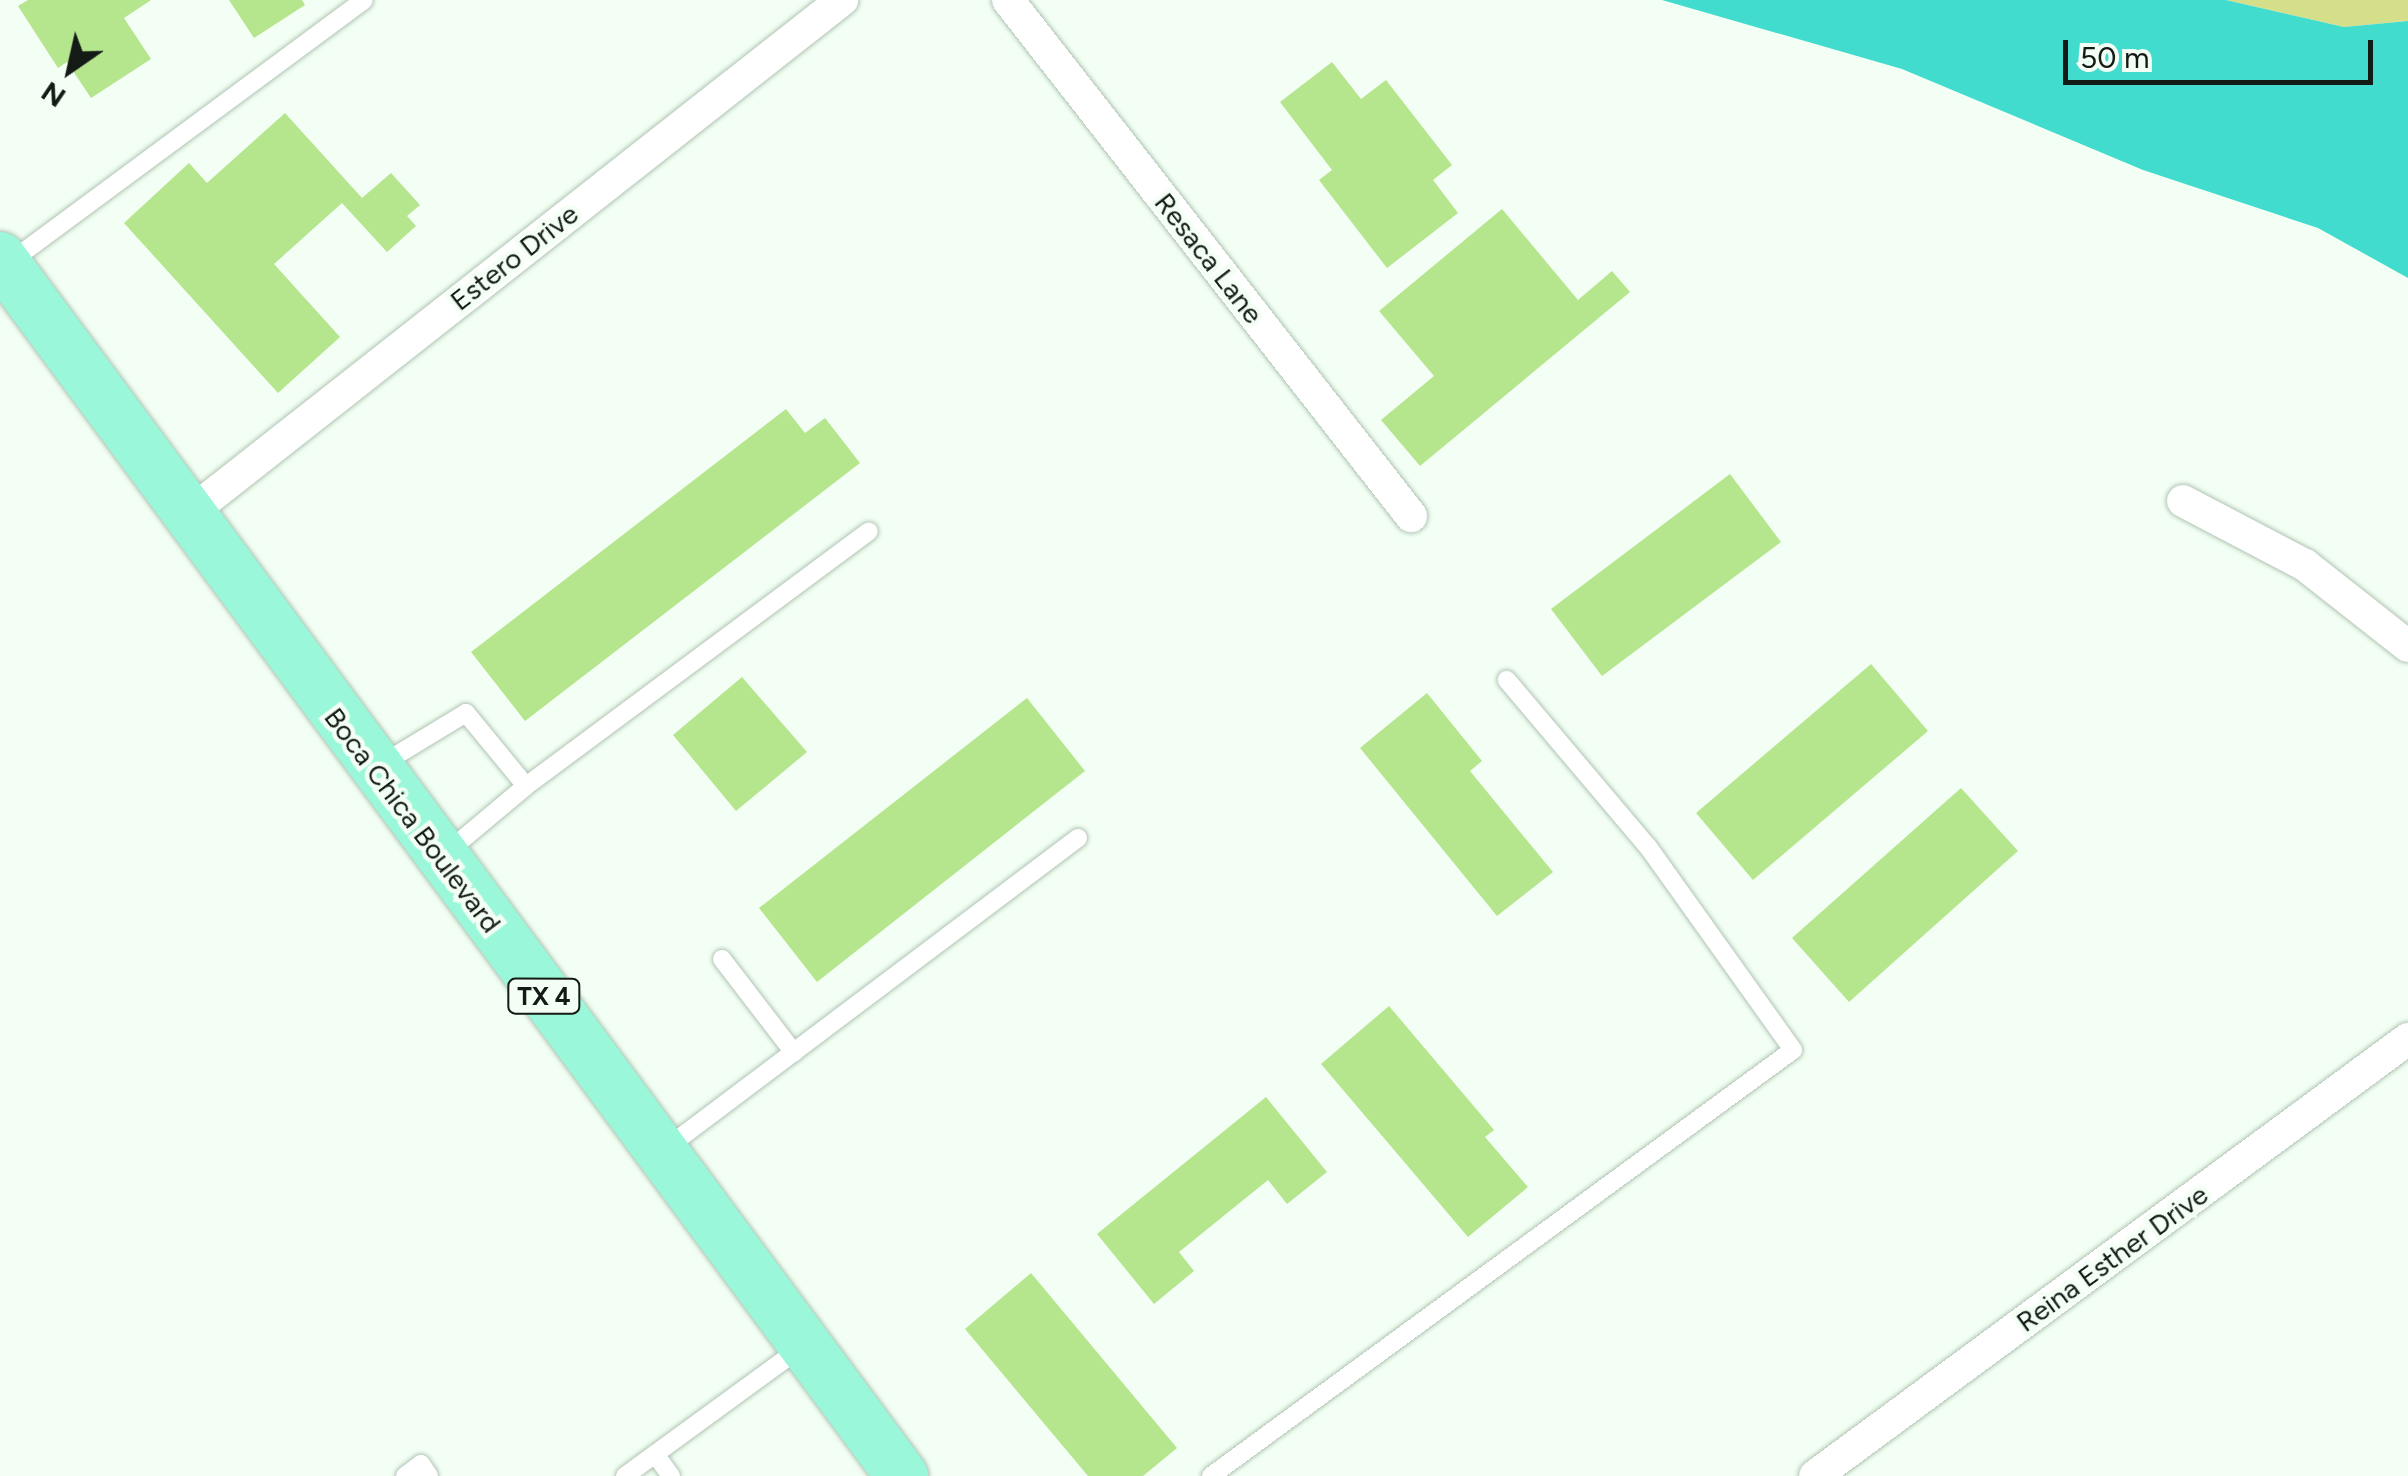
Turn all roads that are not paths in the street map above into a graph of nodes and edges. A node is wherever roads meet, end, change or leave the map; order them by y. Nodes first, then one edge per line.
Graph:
1 (364, 0) edge
2 (842, 0) edge
3 (1008, 0) edge
4 (2, 262) edge
5 (2183, 500) dead end
6 (186, 516) junction
7 (1411, 516) dead end
8 (869, 531) dead end
9 (2408, 646) edge
10 (1507, 680) dead end
11 (374, 768) junction
12 (526, 786) junction
13 (1078, 838) dead end
14 (440, 858) junction
15 (722, 959) dead end
16 (2408, 1038) edge
17 (794, 1052) junction
18 (661, 1153) junction
19 (804, 1345) junction
20 (655, 1454) junction
21 (405, 1476) edge
22 (430, 1476) edge
23 (625, 1476) edge
24 (671, 1476) edge
25 (902, 1476) edge
26 (1211, 1476) edge
27 (1815, 1476) edge

1 - 4 lane
2 - 6 street, Estero Drive
3 - 7 street, Resaca Lane
4 - 6 main road, Boca Chica Boulevard / TX 4
5 - 9 street
6 - 11 main road, Boca Chica Boulevard / TX 4
8 - 12 lane
10 - 26 lane
11 - 12 lane
11 - 14 main road, Boca Chica Boulevard / TX 4
12 - 14 lane
13 - 17 lane
14 - 18 main road, Boca Chica Boulevard / TX 4
15 - 17 lane
16 - 27 street, Reina Esther Drive
17 - 18 lane
18 - 19 main road, Boca Chica Boulevard / TX 4
19 - 20 lane
19 - 25 main road, Boca Chica Boulevard / TX 4
20 - 23 lane
20 - 24 lane
21 - 22 lane

